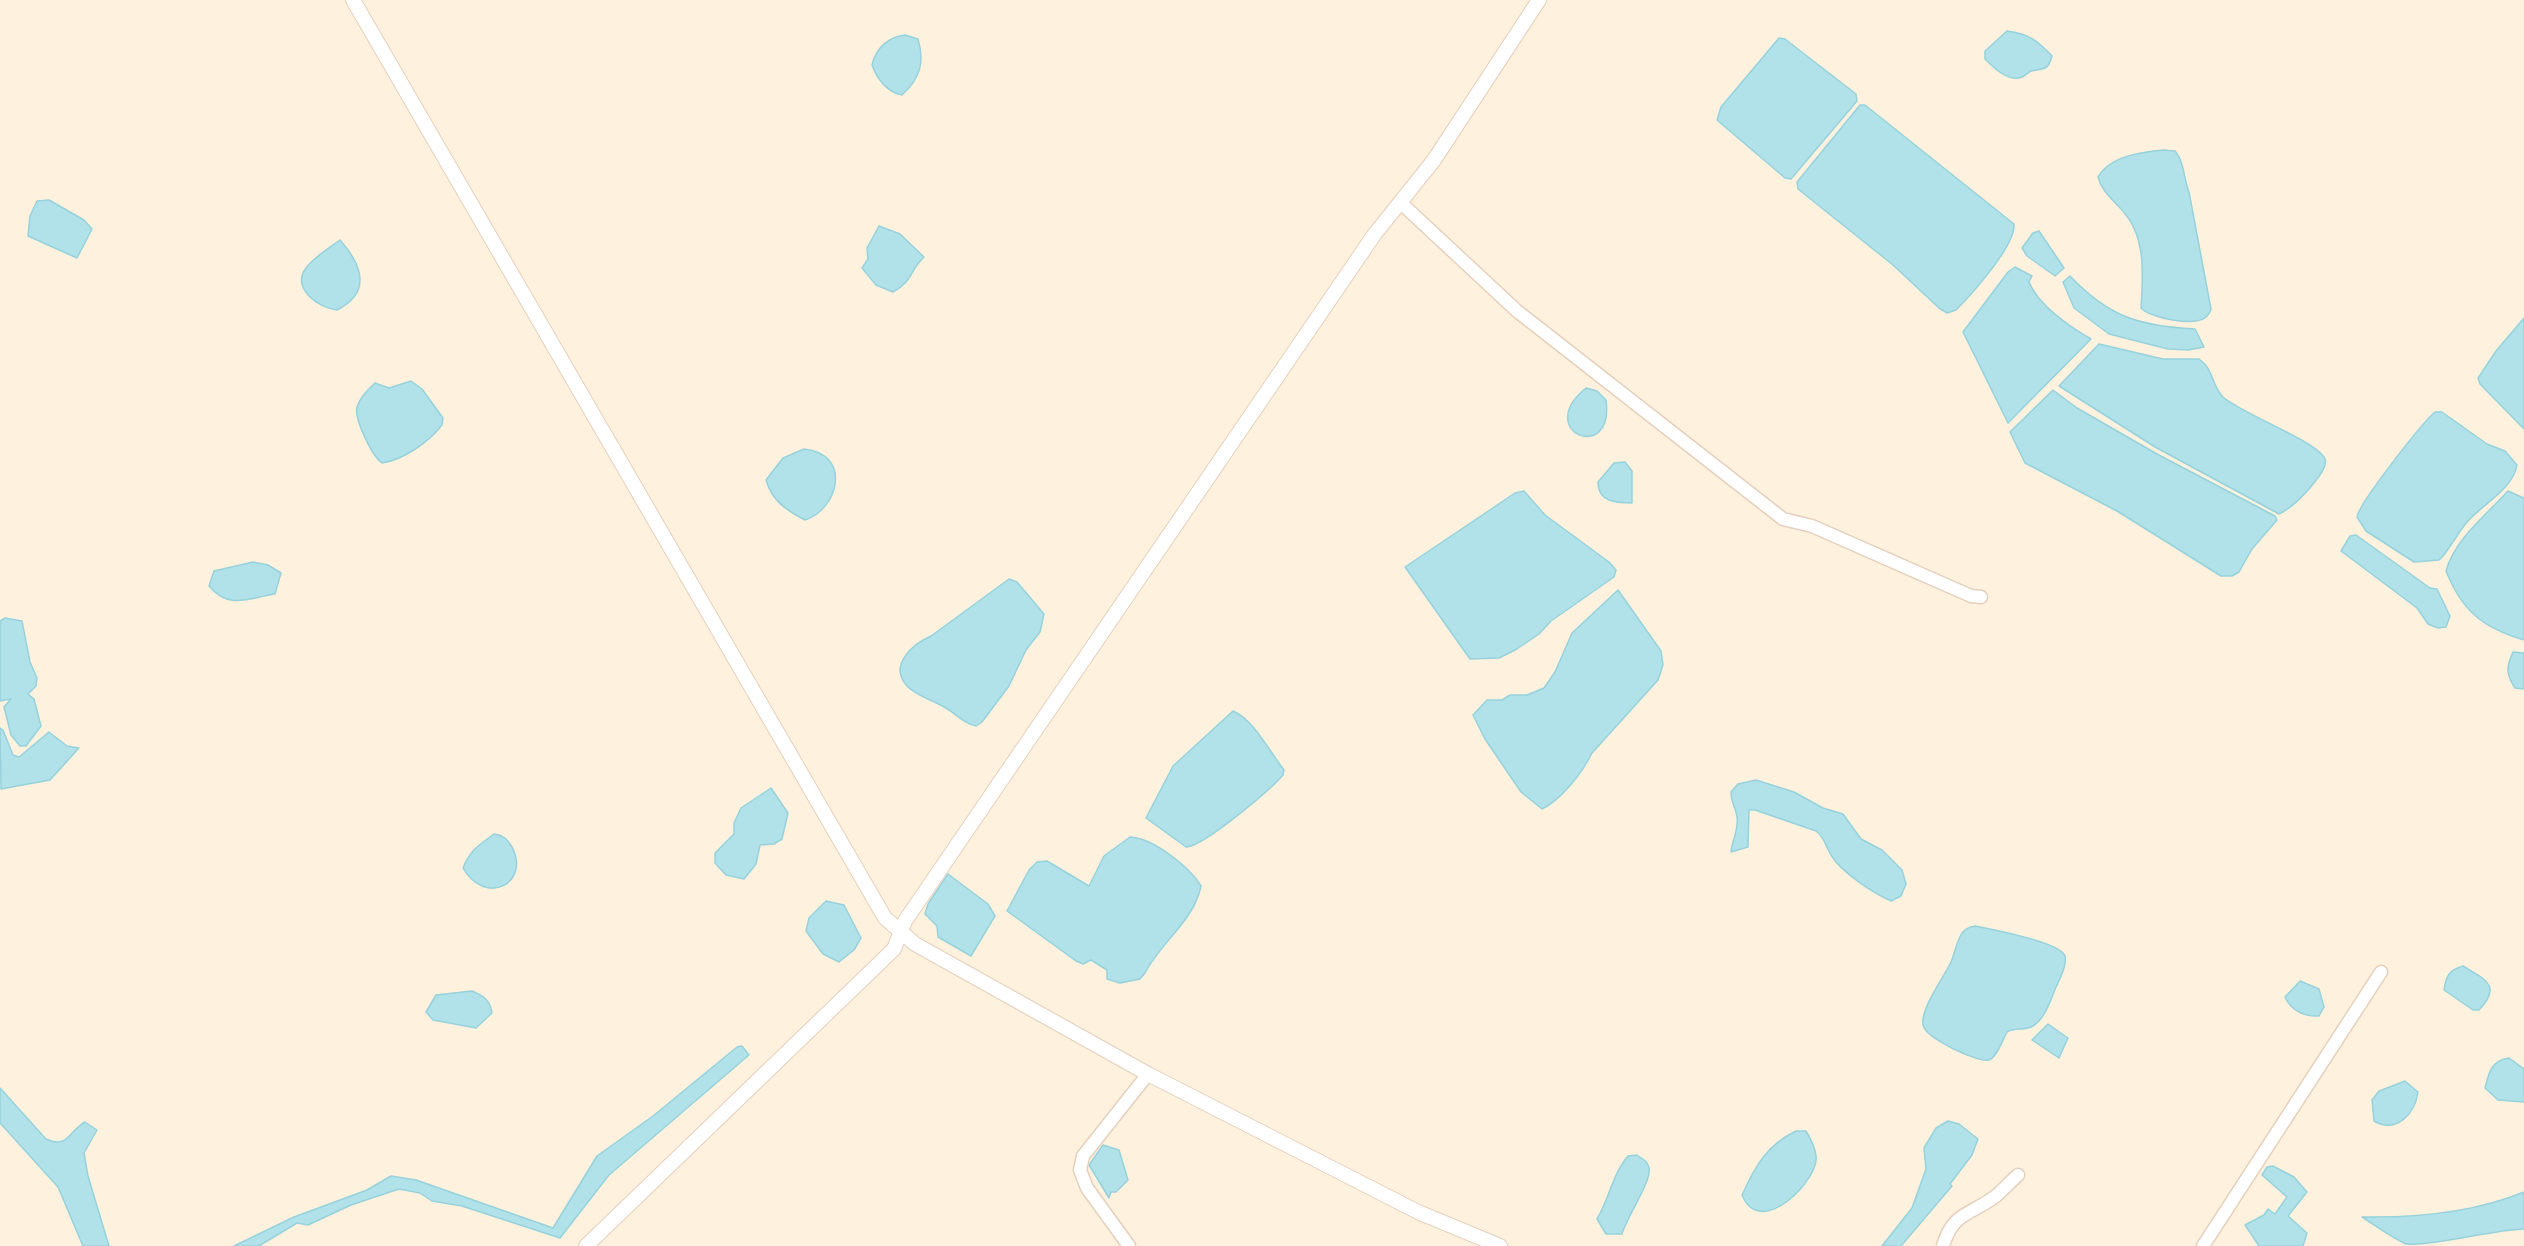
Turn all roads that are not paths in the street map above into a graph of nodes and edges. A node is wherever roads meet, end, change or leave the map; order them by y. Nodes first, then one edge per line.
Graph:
1 (353, 0) edge
2 (1539, 0) edge
3 (1401, 203) junction
4 (1981, 597) dead end
5 (900, 931) junction
6 (2381, 972) dead end
7 (1148, 1074) junction
8 (2018, 1175) dead end
9 (586, 1246) edge
10 (1129, 1246) edge
11 (1500, 1246) edge
12 (1943, 1246) edge
13 (2203, 1246) edge

1 - 5 street
2 - 3 street
3 - 4 street
3 - 5 street
5 - 7 street
5 - 9 street
6 - 13 street
7 - 10 street
7 - 11 street
8 - 12 street

